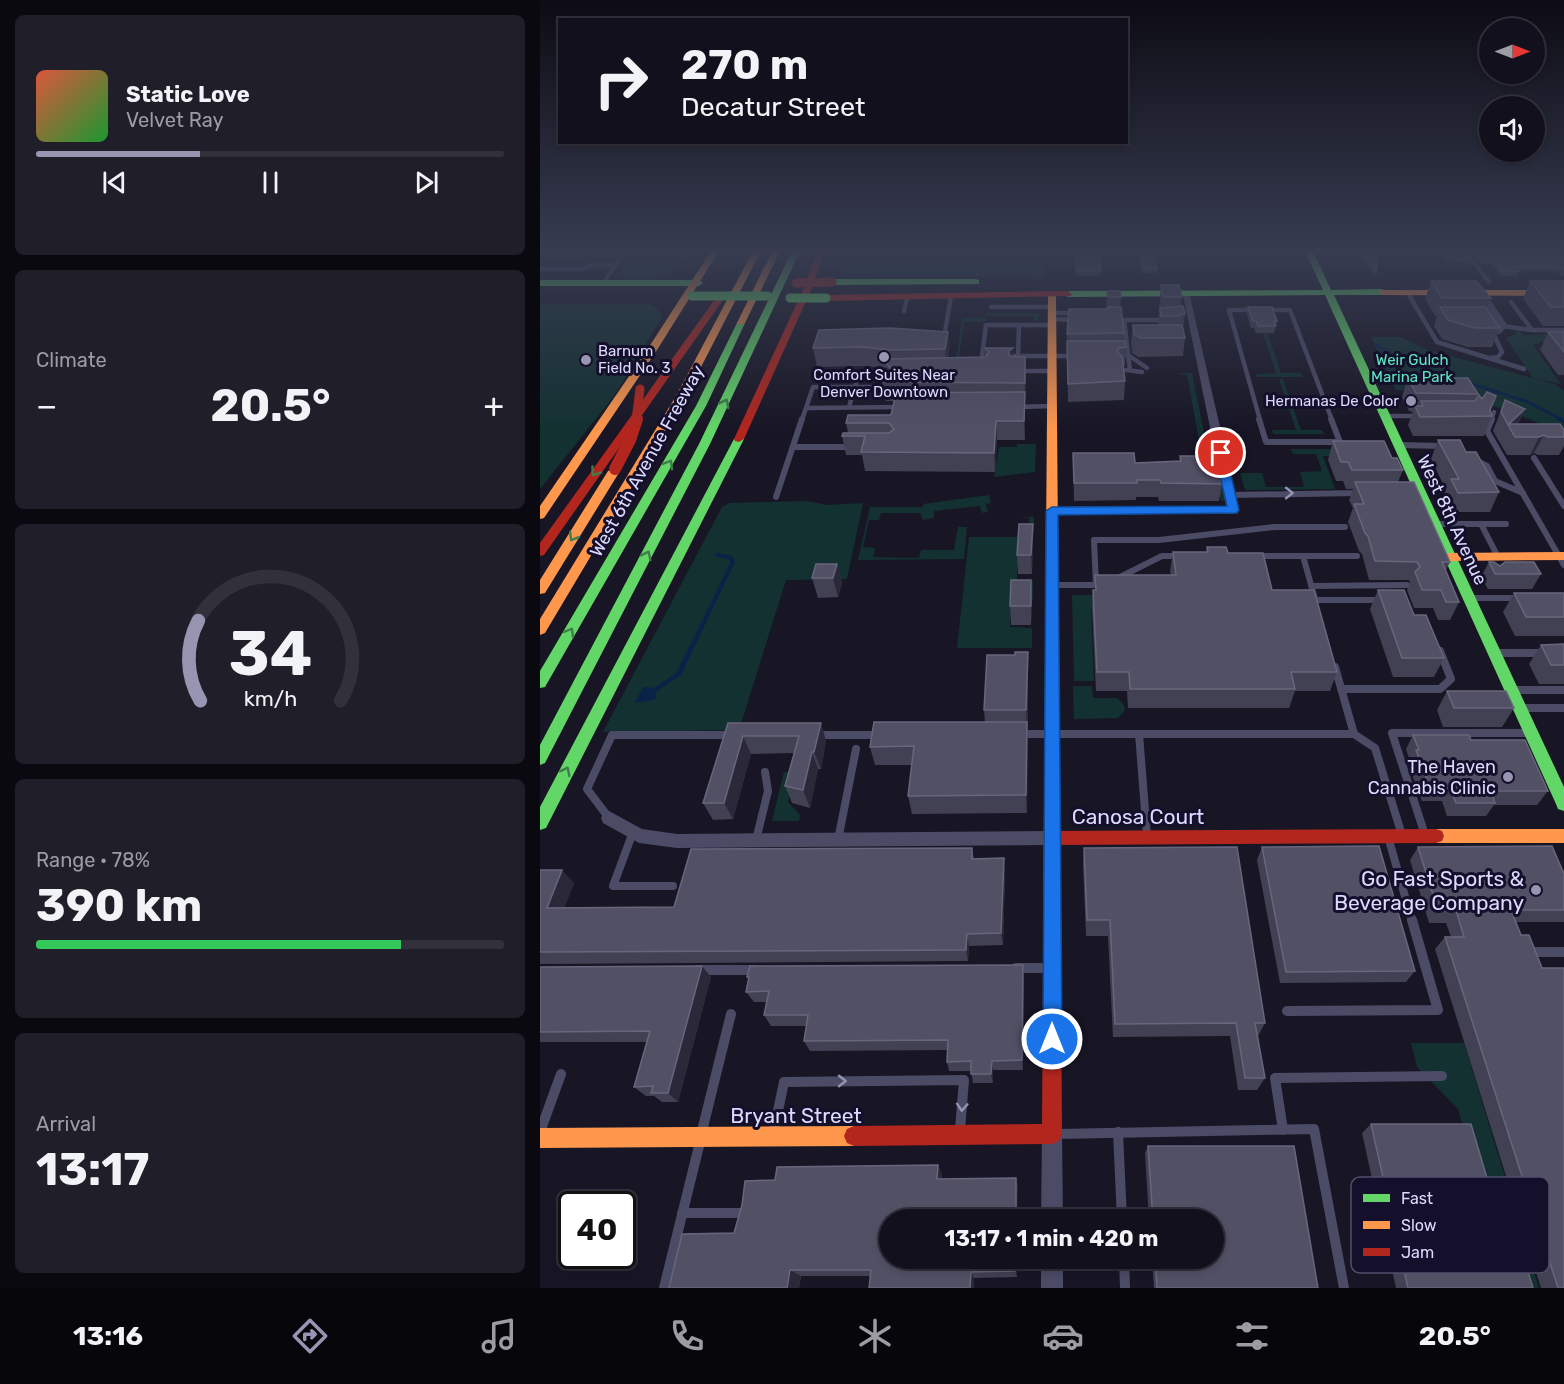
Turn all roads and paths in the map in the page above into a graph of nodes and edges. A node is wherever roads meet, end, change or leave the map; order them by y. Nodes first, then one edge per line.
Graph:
1 (678, 311) edge
2 (711, 311) edge
3 (728, 311) edge
4 (747, 311) edge
5 (769, 311) edge
6 (798, 311) edge
7 (948, 311) edge
8 (1041, 311) edge
9 (1058, 311) edge
10 (1186, 311) edge
11 (1229, 311) edge
12 (1290, 311) edge
13 (1337, 311) edge
14 (1418, 311) edge
15 (1494, 311) edge
16 (1518, 311) edge
17 (1052, 312) junction
18 (1084, 313) edge
19 (1083, 320) edge
20 (1102, 320) edge
21 (1124, 320) junction
22 (1171, 320) edge
23 (1424, 321) junction
24 (1436, 321) dead end
25 (1019, 325) junction
26 (1499, 325) junction
27 (1532, 330) junction
28 (1564, 330) edge
29 (935, 338) edge
30 (652, 350) junction
31 (1107, 355) edge
32 (1128, 355) junction
33 (982, 356) junction
34 (1018, 356) junction
35 (1052, 356) junction
36 (1086, 356) edge
37 (1484, 358) junction
38 (975, 361) edge
39 (1524, 369) dead end
40 (1120, 370) edge
41 (1130, 370) junction
42 (1013, 371) edge
43 (1052, 371) junction
44 (903, 372) edge
45 (855, 387) junction
46 (889, 387) edge
47 (615, 404) junction
48 (1052, 406) junction
49 (849, 407) junction
50 (908, 407) edge
51 (1016, 407) edge
52 (807, 408) junction
53 (1486, 409) edge
54 (1494, 412) junction
55 (1384, 416) junction
56 (1423, 416) edge
57 (1503, 416) edge
58 (1340, 442) junction
59 (1352, 442) edge
60 (1394, 443) junction
61 (1447, 446) edge
62 (793, 447) junction
63 (859, 447) edge
64 (1467, 456) edge
65 (1534, 458) dead end
66 (1362, 493) edge
67 (1523, 494) junction
68 (1230, 495) junction
69 (776, 497) dead end
70 (540, 501) edge
71 (1564, 506) edge
72 (1052, 511) junction
73 (540, 515) edge
74 (698, 517) junction
75 (1434, 524) junction
76 (1481, 524) junction
77 (1506, 524) dead end
78 (1345, 527) dead end
79 (540, 552) edge
80 (1185, 556) edge
81 (1244, 556) edge
82 (1303, 556) junction
83 (1357, 556) dead end
84 (1449, 557) junction
85 (1498, 557) junction
86 (1562, 559) edge
87 (1052, 585) junction
88 (1096, 585) junction
89 (1407, 585) dead end
90 (1311, 586) junction
91 (540, 590) edge
92 (1468, 598) junction
93 (1531, 598) edge
94 (1316, 600) junction
95 (1390, 600) edge
96 (1319, 611) edge
97 (540, 630) edge
98 (1438, 646) edge
99 (1494, 653) junction
100 (1554, 653) edge
101 (1332, 656) edge
102 (540, 682) edge
103 (1341, 689) junction
104 (1511, 690) junction
105 (1564, 690) edge
106 (1520, 708) junction
107 (1564, 708) edge
108 (1531, 733) junction
109 (1012, 734) edge
110 (1052, 734) junction
111 (1139, 734) junction
112 (1354, 734) junction
113 (743, 735) edge
114 (801, 735) edge
115 (893, 735) edge
116 (856, 749) dead end
117 (540, 761) edge
118 (765, 772) dead end
119 (1564, 804) edge
120 (609, 818) joint
121 (540, 823) edge
122 (633, 832) junction
123 (1564, 836) edge
124 (1388, 837) junction
125 (1403, 837) junction
126 (1425, 837) junction
127 (1052, 838) junction
128 (1148, 838) junction
129 (755, 840) junction
130 (838, 840) junction
131 (673, 886) dead end
132 (1525, 952) edge
133 (1564, 952) edge
134 (1008, 968) edge
135 (1052, 968) junction
136 (693, 970) edge
137 (763, 970) edge
138 (1287, 1011) dead end
139 (731, 1014) dead end
140 (561, 1074) dead end
141 (1442, 1076) dead end
142 (1283, 1130) junction
143 (540, 1132) edge
144 (1118, 1132) junction
145 (960, 1134) junction
146 (1052, 1134) junction
147 (773, 1136) junction
148 (701, 1137) junction
149 (540, 1138) edge
150 (1052, 1209) edge
151 (1122, 1209) edge
152 (682, 1213) junction
153 (747, 1213) edge
154 (1052, 1269) edge
155 (1124, 1269) edge
156 (664, 1288) edge
157 (1052, 1288) edge
158 (1125, 1288) edge
159 (1344, 1288) edge

1 - 30 main road
2 -> 79 main road
3 - 97 main road, West 6th Avenue Freeway
102 -> 4 main road, West 6th Avenue Freeway
117 -> 5 main road
6 - 74 main road
7 - 29 lane
8 - 17 lane
9 - 17 main road
10 - 68 street
11 - 58 lane
12 - 58 lane
13 - 55 main road, West 8th Avenue
14 - 23 lane
15 - 26 street
16 - 27 lane
17 - 18 lane
17 - 19 lane
17 - 25 lane
17 - 35 main road
20 - 21 lane
21 - 22 lane
21 - 32 lane
23 - 24 lane
23 - 37 lane
25 - 33 lane
25 - 34 lane
26 - 27 lane
26 - 37 lane
27 - 28 lane
30 - 47 main road
30 -> 91 main road, bridge
31 - 32 lane
32 - 41 lane
32 - 41 lane
33 - 34 lane
33 - 38 lane
34 - 35 lane
35 - 36 lane
35 - 43 main road
37 - 39 lane
40 - 41 lane
42 - 43 lane
43 - 48 main road
44 - 45 lane
45 - 46 lane
45 - 49 lane
45 - 52 lane
47 - 70 main road
47 - 73 main road
48 - 51 lane
48 - 72 main road
49 - 50 lane
49 - 52 lane
52 - 62 lane
53 - 54 lane
54 - 57 lane
54 - 67 lane
55 - 56 lane
55 - 60 main road, West 8th Avenue
58 - 59 lane
60 - 61 lane
60 - 75 main road, West 8th Avenue
62 - 63 lane
62 - 69 lane
64 - 67 lane
65 - 71 lane
68 -> 66 lane
67 - 86 lane
68 - 72 street
72 - 87 main road
74 - 117 main road
121 -> 74 main road
75 - 76 lane
75 - 84 main road, West 8th Avenue
76 - 77 lane
76 - 85 lane
78 - 88 lane
80 - 88 lane
81 - 82 lane
82 - 83 lane
82 - 90 lane
84 - 85 main road
84 - 92 main road, West 8th Avenue
85 - 86 main road
87 - 88 lane
87 - 110 main road
89 - 90 lane
90 - 94 lane
92 - 93 lane
92 - 99 main road, West 8th Avenue
94 - 95 lane
94 - 96 lane
98 - 103 lane
99 - 100 lane
99 - 104 main road, West 8th Avenue
101 - 103 lane
103 - 112 lane
104 - 105 lane
104 - 106 main road, West 8th Avenue
106 - 107 lane
106 - 108 main road, West 8th Avenue
108 - 119 main road, West 8th Avenue
108 - 126 lane
109 - 110 lane
110 - 111 lane
110 - 127 main road
111 - 112 lane
111 - 128 lane
112 - 125 lane
113 - 120 lane
114 - 115 lane
116 - 130 lane
118 - 129 lane
120 - 122 street, Canosa Court
122 - 129 street, Canosa Court
122 - 131 lane
123 - 126 main road, Canosa Court
124 - 125 main road, Canosa Court
124 - 128 main road, Canosa Court
124 - 138 lane
125 - 126 main road, Canosa Court
127 - 128 main road, Canosa Court
127 - 130 street, Canosa Court
127 - 135 main road
129 - 130 street, Canosa Court
132 - 133 lane
134 - 135 lane
135 - 146 main road
136 - 137 lane
139 - 148 lane
140 - 143 lane
141 - 142 lane
142 - 144 lane
142 - 159 lane
144 - 146 lane
144 - 151 lane
145 - 146 main road, Bryant Street
145 - 147 main road, Bryant Street
147 -> 145 lane
146 - 150 street
147 - 148 main road, Bryant Street
148 - 149 main road, Bryant Street
148 - 152 lane
152 - 153 lane
152 - 156 lane
154 - 157 street
155 - 158 lane

